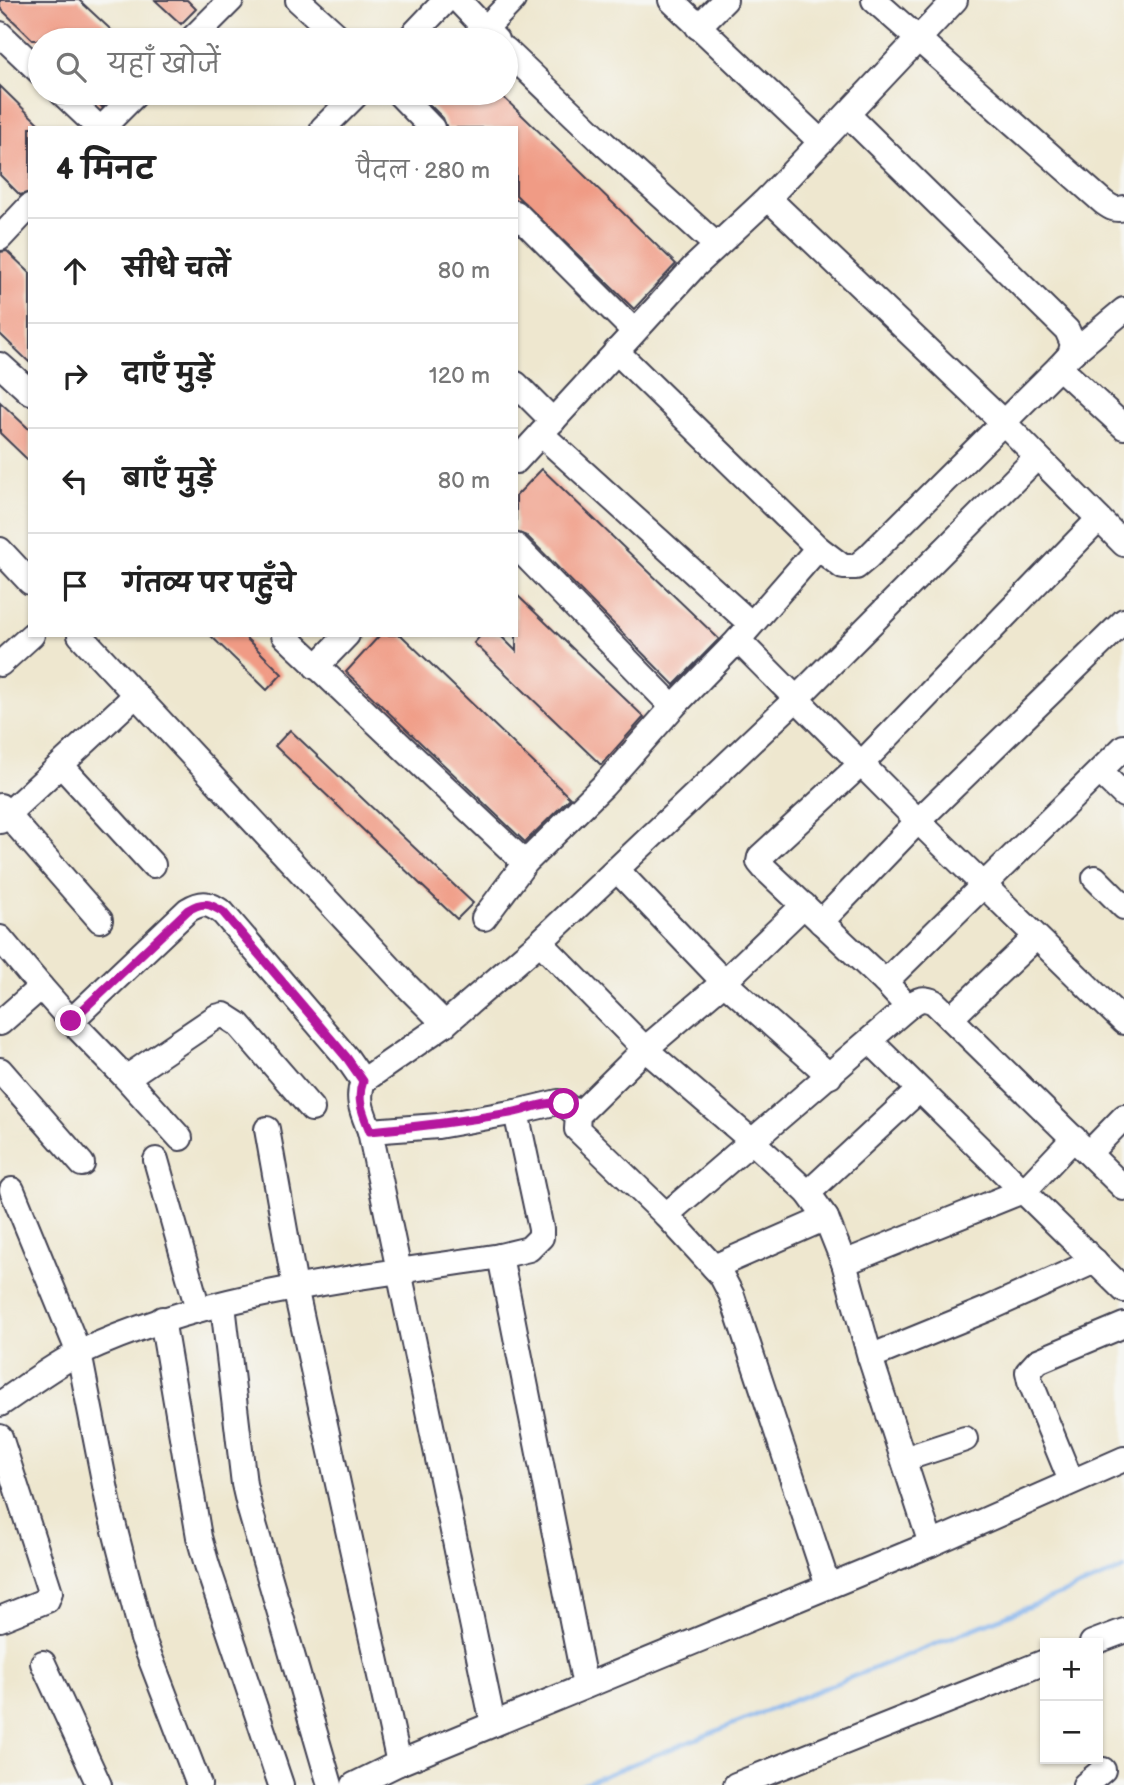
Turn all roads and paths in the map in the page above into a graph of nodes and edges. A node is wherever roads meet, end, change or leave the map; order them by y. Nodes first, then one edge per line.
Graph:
1 (231, 0) edge
2 (298, 0) edge
3 (446, 0) edge
4 (458, 0) edge
5 (513, 0) edge
6 (671, 0) edge
7 (725, 0) edge
8 (874, 0) edge
9 (955, 0) edge
10 (698, 27) junction
11 (203, 28) edge
12 (329, 28) edge
13 (419, 28) edge
14 (484, 28) edge
15 (495, 28) edge
16 (0, 34) edge
17 (917, 40) junction
18 (28, 61) edge
19 (518, 61) edge
20 (75, 105) edge
21 (124, 105) edge
22 (346, 105) edge
23 (410, 105) edge
24 (848, 115) junction
25 (98, 126) edge
26 (102, 126) edge
27 (325, 126) edge
28 (430, 126) edge
29 (821, 142) junction
30 (768, 198) junction
31 (28, 208) edge
32 (1124, 208) edge
33 (518, 215) edge
34 (0, 238) edge
35 (716, 245) junction
36 (1120, 320) edge
37 (634, 331) junction
38 (616, 351) junction
39 (1064, 361) junction
40 (0, 365) edge
41 (518, 387) edge
42 (28, 390) edge
43 (1004, 423) junction
44 (1124, 427) edge
45 (547, 428) junction
46 (1037, 457) junction
47 (518, 459) edge
48 (1099, 519) junction
49 (1124, 544) edge
50 (518, 548) edge
51 (818, 548) junction
52 (0, 550) edge
53 (28, 580) edge
54 (1124, 621) edge
55 (745, 632) junction
56 (30, 637) edge
57 (82, 637) edge
58 (286, 637) edge
59 (346, 637) edge
60 (0, 664) edge
61 (316, 667) junction
62 (135, 695) junction
63 (796, 699) junction
64 (673, 707) junction
65 (1124, 747) edge
66 (860, 764) junction
67 (61, 765) junction
68 (1100, 772) junction
69 (1124, 795) edge
70 (3, 814) edge
71 (918, 821) junction
72 (525, 863) junction
73 (153, 865) dead end
74 (617, 870) junction
75 (1095, 878) dead end
76 (986, 885) junction
77 (1124, 907) edge
78 (813, 913) junction
79 (484, 918) dead end
80 (100, 920) dead end
81 (1036, 937) junction
82 (0, 938) edge
83 (540, 943) junction
84 (724, 982) junction
85 (885, 982) junction
86 (41, 987) junction
87 (908, 1007) junction
88 (951, 1018) junction
89 (71, 1021) junction
90 (1124, 1022) edge
91 (0, 1023) edge
92 (445, 1024) junction
93 (870, 1041) junction
94 (645, 1049) junction
95 (0, 1070) edge
96 (830, 1076) junction
97 (126, 1078) junction
98 (363, 1081) junction
99 (919, 1090) junction
100 (312, 1109) dead end
101 (516, 1112) junction
102 (578, 1115) junction
103 (1124, 1116) edge
104 (267, 1129) dead end
105 (370, 1131) junction
106 (180, 1138) dead end
107 (752, 1141) junction
108 (1082, 1145) junction
109 (156, 1160) dead end
110 (82, 1164) dead end
111 (1124, 1188) edge
112 (12, 1190) dead end
113 (1025, 1190) junction
114 (808, 1193) junction
115 (666, 1215) junction
116 (826, 1218) junction
117 (500, 1256) junction
118 (1095, 1261) junction
119 (844, 1263) junction
120 (714, 1267) junction
121 (398, 1272) junction
122 (295, 1287) junction
123 (1124, 1290) edge
124 (223, 1305) junction
125 (198, 1309) junction
126 (162, 1319) junction
127 (1124, 1325) edge
128 (79, 1353) junction
129 (870, 1357) junction
130 (0, 1404) edge
131 (0, 1437) edge
132 (965, 1439) dead end
133 (904, 1459) junction
134 (1124, 1459) edge
135 (1070, 1481) junction
136 (931, 1544) junction
137 (828, 1586) junction
138 (0, 1619) edge
139 (1124, 1631) edge
140 (1103, 1639) edge
141 (43, 1663) dead end
142 (1040, 1664) edge
143 (585, 1686) junction
144 (493, 1724) junction
145 (399, 1763) junction
146 (99, 1785) edge
147 (199, 1785) edge
148 (281, 1785) edge
149 (330, 1785) edge
150 (354, 1785) edge
151 (736, 1785) edge

1 - 11 street
2 - 12 street
3 - 13 street
4 - 14 street
5 - 15 street
6 - 10 street
7 - 10 street
8 - 17 street
9 - 17 street
10 - 29 street
16 - 18 street
17 - 24 street
17 - 32 street
19 - 35 street
20 - 25 street
21 - 26 street
22 - 27 street
23 - 28 street
24 - 29 street
24 - 39 street
29 - 30 street
30 - 35 street
30 - 43 street
31 - 34 street
33 - 37 street
35 - 37 street
36 - 39 street
37 - 38 street
38 - 45 street
38 - 51 street
39 - 43 street
39 - 44 street
40 - 42 street
41 - 45 street
43 - 46 street
43 - 51 street
45 - 47 street
45 - 55 street
46 - 48 street
46 - 63 street
48 - 49 street
48 - 66 street
50 - 64 street
51 - 55 street
52 - 53 street
54 - 71 street
55 - 63 street
55 - 64 street
56 - 60 street
57 - 62 street
58 - 61 street
59 - 61 street
61 - 72 street
62 - 67 street
62 - 92 street
63 - 66 street
63 - 74 street
64 - 72 street
65 - 68 street
66 - 71 street
66 - 78 street
67 - 70 street
67 - 73 street
68 - 69 street
68 - 76 street
70 - 80 street
71 - 76 street
71 - 78 street
72 - 79 street
74 - 83 street
74 - 84 street
75 - 77 street
76 - 81 street
76 - 85 street
78 - 84 street
78 - 85 street
81 - 88 street
81 - 90 street
82 - 86 street
83 - 92 street
83 - 94 street
84 - 94 street
84 - 96 street
85 - 87 street
86 - 89 street
86 - 91 street
87 - 88 street
87 - 93 street
88 - 108 street
89 - 97 street
89 - 98 street
92 - 98 street
93 - 96 street
93 - 99 street
94 - 102 street
94 - 107 street
95 - 110 street
96 - 107 street
97 - 100 street
97 - 106 street
98 - 105 street
99 - 113 street
99 - 114 street
101 - 102 street
101 - 105 street
101 - 117 street
102 - 115 street
103 - 108 street
104 - 122 street
105 - 121 street
107 - 114 street
107 - 115 street
108 - 111 street
108 - 113 street
109 - 125 street
112 - 128 street
113 - 118 street
113 - 119 street
114 - 116 street
115 - 120 street
116 - 119 street
116 - 120 street
117 - 121 street
117 - 143 street
118 - 123 street
118 - 129 street
119 - 129 street
120 - 137 street
121 - 122 street
121 - 144 street
122 - 124 street
122 - 145 street
124 - 125 street
124 - 149 street
125 - 126 street
126 - 128 street
126 - 148 street
127 - 135 street
128 - 130 street
128 - 147 street
129 - 133 street
131 - 138 street
132 - 133 street
133 - 136 street
134 - 135 street
135 - 136 street
136 - 137 street
137 - 143 street
139 - 140 street
141 - 146 street
142 - 151 street
143 - 144 street
144 - 145 street
145 - 150 street

